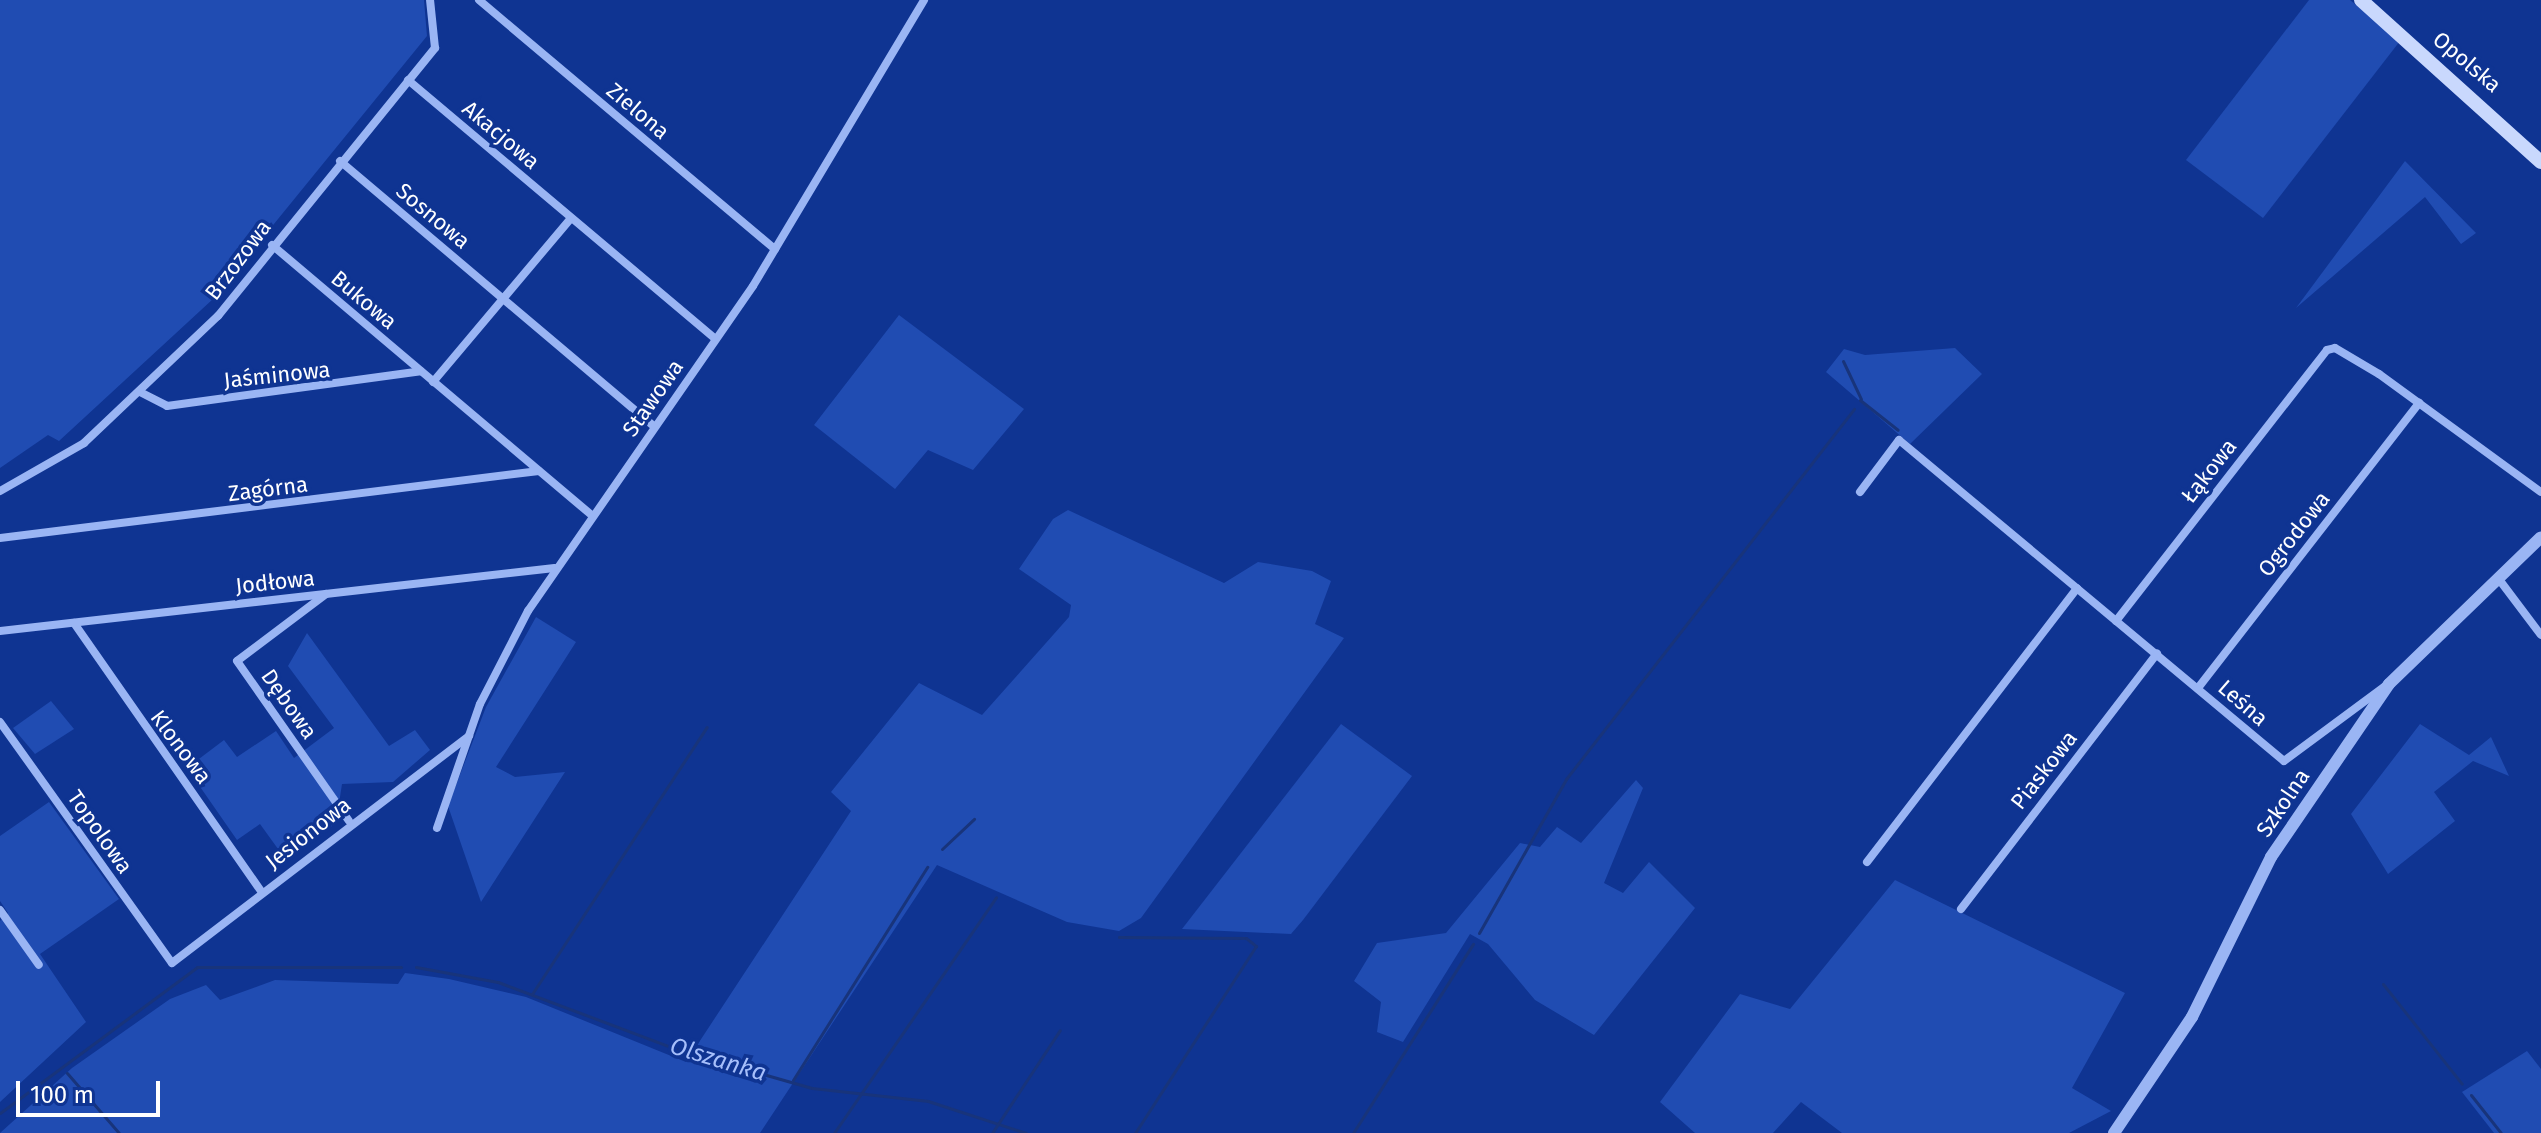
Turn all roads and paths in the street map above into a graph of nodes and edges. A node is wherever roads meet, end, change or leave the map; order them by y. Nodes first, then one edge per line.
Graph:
1 (430, 0) edge
2 (479, 0) edge
3 (924, 0) edge
4 (2361, 0) edge
5 (408, 80) junction
6 (2539, 156) edge
7 (340, 161) junction
8 (571, 218) junction
9 (272, 245) junction
10 (775, 249) junction
11 (503, 298) junction
12 (716, 339) junction
13 (421, 371) junction
14 (433, 382) junction
15 (140, 392) junction
16 (2419, 403) junction
17 (655, 427) junction
18 (539, 471) junction
19 (0, 491) edge
20 (1860, 492) dead end
21 (2541, 492) edge
22 (591, 515) junction
23 (2541, 537) edge
24 (0, 538) edge
25 (554, 568) junction
26 (2498, 578) junction
27 (2077, 588) junction
28 (327, 594) junction
29 (2116, 621) junction
30 (74, 623) junction
31 (0, 631) edge
32 (2541, 635) edge
33 (2157, 654) junction
34 (2198, 688) junction
35 (2364, 708) junction
36 (0, 722) edge
37 (470, 736) junction
38 (349, 821) junction
39 (437, 828) dead end
40 (1867, 862) dead end
41 (262, 892) junction
42 (1961, 909) dead end
43 (0, 910) edge
44 (172, 963) joint
45 (39, 965) dead end
46 (2114, 1133) edge

1 - 5 street, Brzozowa
2 - 10 street, Zielona
3 - 10 street, Stawowa
4 - 6 main road, Opolska
5 - 7 street, Brzozowa
5 - 8 street, Akacjowa
7 - 9 street, Brzozowa
7 - 11 street, Sosnowa
8 - 11 street
8 - 12 street, Akacjowa
9 - 13 street, Bukowa
9 - 15 street, Brzozowa
10 - 12 street, Stawowa
11 - 14 street
11 - 17 street, Sosnowa
12 - 17 street, Stawowa
13 - 14 street, Bukowa
13 - 15 street, Jaśminowa
14 - 18 street, Bukowa
15 - 19 street, Brzozowa
16 - 21 street
16 - 29 street, Łąkowa
16 - 34 street, Ogrodowa
17 - 22 street, Stawowa
18 - 22 street, Bukowa
18 - 24 street, Zagórna
20 - 27 street, Leśna
22 - 25 street, Stawowa
23 - 26 street, Szkolna
25 - 28 street, Jodłowa
25 - 37 street, Stawowa
26 - 32 street
26 - 35 street, Szkolna
27 - 29 street, Leśna
27 - 40 street
28 - 30 street, Jodłowa
28 - 38 street, Dębowa
29 - 33 street, Leśna
30 - 31 street, Jodłowa
30 - 41 street, Klonowa
33 - 34 street, Leśna
33 - 42 street, Piaskowa
34 - 35 street, Leśna
35 - 46 street, Szkolna
36 - 44 street, Topolowa
37 - 38 street, Jesionowa
37 - 39 street, Stawowa
38 - 41 street, Jesionowa
41 - 44 street, Jesionowa
43 - 45 street

